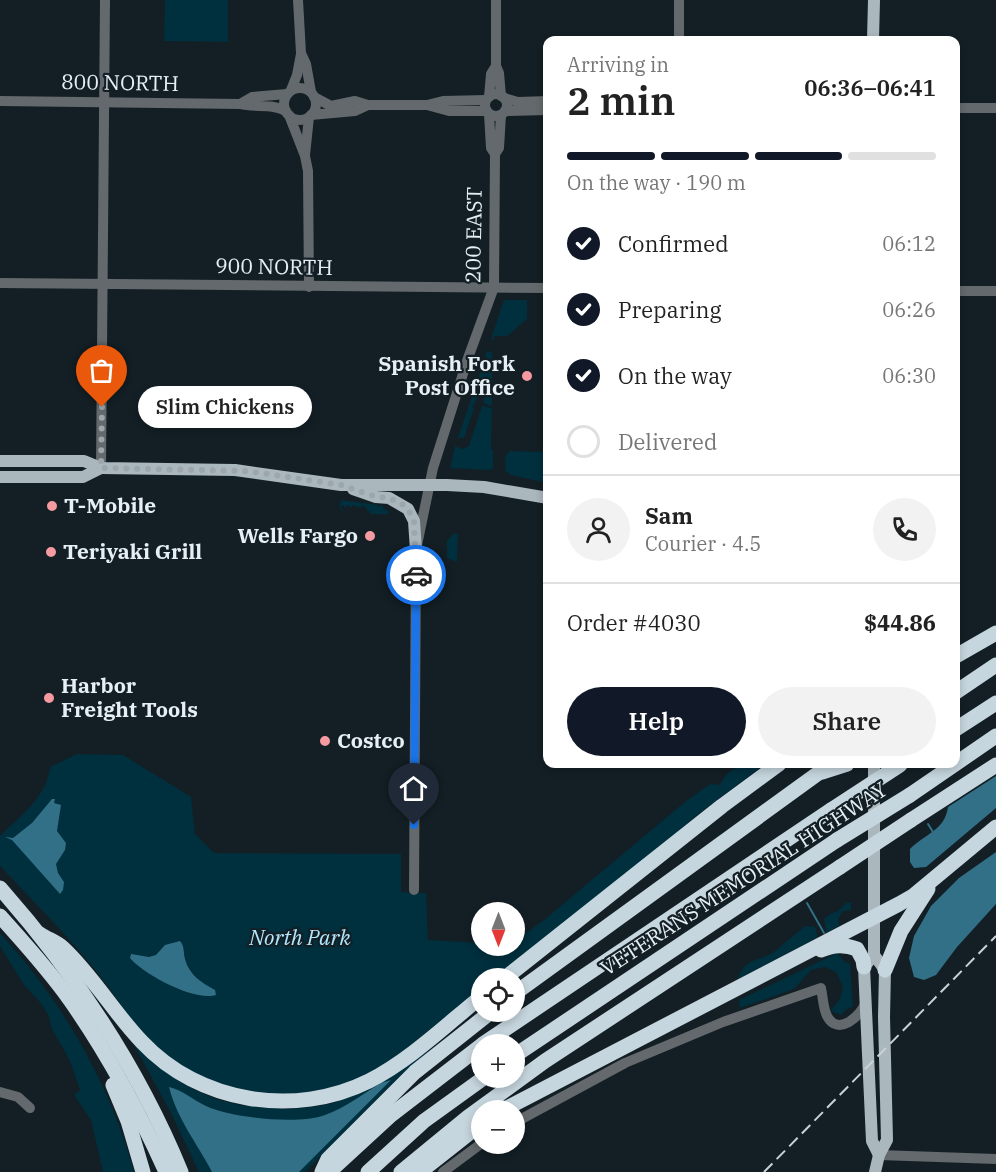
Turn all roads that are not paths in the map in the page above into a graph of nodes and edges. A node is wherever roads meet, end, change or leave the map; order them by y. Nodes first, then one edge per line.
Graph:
1 (105, 0) edge
2 (298, 0) edge
3 (496, 0) edge
4 (679, 0) edge
5 (874, 0) edge
6 (679, 36) edge
7 (873, 36) edge
8 (301, 53) junction
9 (496, 66) junction
10 (289, 92) junction
11 (312, 94) junction
12 (503, 97) junction
13 (0, 101) edge
14 (104, 101) junction
15 (543, 101) edge
16 (240, 104) junction
17 (368, 105) junction
18 (488, 105) junction
19 (960, 108) edge
20 (996, 108) edge
21 (543, 110) edge
22 (287, 113) junction
23 (503, 113) junction
24 (310, 116) junction
25 (495, 154) junction
26 (305, 156) junction
27 (0, 283) edge
28 (103, 284) junction
29 (309, 286) junction
30 (494, 287) junction
31 (543, 288) edge
32 (960, 291) edge
33 (996, 291) edge
34 (0, 461) edge
35 (101, 468) junction
36 (0, 477) edge
37 (341, 485) junction
38 (428, 486) junction
39 (543, 497) edge
40 (416, 550) junction
41 (996, 633) edge
42 (960, 654) edge
43 (996, 665) edge
44 (960, 689) edge
45 (996, 703) edge
46 (960, 726) edge
47 (996, 736) edge
48 (960, 761) edge
49 (996, 765) edge
50 (774, 768) edge
51 (825, 768) edge
52 (874, 768) edge
53 (895, 768) edge
54 (949, 768) edge
55 (996, 827) edge
56 (941, 873) junction
57 (0, 888) edge
58 (414, 890) dead end
59 (0, 916) edge
60 (873, 917) junction
61 (40, 934) junction
62 (790, 961) junction
63 (869, 961) junction
64 (518, 968) edge
65 (885, 970) junction
66 (525, 986) edge
67 (866, 1000) junction
68 (471, 1005) edge
69 (478, 1022) edge
70 (498, 1034) edge
71 (93, 1035) junction
72 (525, 1049) edge
73 (471, 1053) edge
74 (471, 1087) edge
75 (0, 1092) edge
76 (522, 1100) edge
77 (30, 1108) dead end
78 (525, 1117) edge
79 (471, 1132) edge
80 (471, 1151) edge
81 (879, 1155) junction
82 (996, 1159) edge
83 (143, 1172) edge
84 (166, 1172) edge
85 (182, 1172) edge
86 (322, 1172) edge
87 (329, 1172) edge
88 (368, 1172) edge
89 (401, 1172) edge
90 (420, 1172) edge
91 (443, 1172) edge
92 (875, 1172) edge

1 - 14 street
2 - 8 street
3 - 9 street, 200 EAST
4 - 6 street
5 - 7 main road
8 - 10 street
8 - 11 street
9 - 12 street, 200 EAST
9 - 18 street, 200 EAST
10 - 11 street
10 - 16 street, 800 NORTH
10 - 22 street
11 - 17 street
11 - 24 street
12 - 15 street
12 - 18 street
12 - 23 street
13 - 14 street, 800 NORTH
14 - 16 street, 800 NORTH
14 - 28 street
16 - 22 street, 800 NORTH
17 - 18 street
17 - 24 street
18 - 23 street
18 - 25 street, 200 EAST
19 - 20 street
21 - 23 street
22 - 24 street
22 - 26 street
23 - 25 street, 200 EAST
24 - 26 street
25 - 30 street, 200 EAST
26 - 29 street
27 - 28 street, 900 NORTH
28 - 29 street, 900 NORTH
28 - 35 street
29 - 30 street, 900 NORTH
30 - 31 street, 900 NORTH
30 - 38 street, 200 EAST
32 - 33 street
34 - 35 main road
35 - 36 main road
35 - 37 main road
37 - 38 main road
37 - 40 main road
38 - 39 main road
38 - 40 street, 200 EAST
40 - 58 street, 200 EAST
41 - 42 highway
43 - 44 highway
45 - 46 highway
47 - 48 highway, VETERANS MEMORIAL HIGHWAY, bridge
49 - 89 highway, bridge
50 - 64 highway
51 - 66 highway
52 - 60 main road
53 - 70 highway, VETERANS MEMORIAL HIGHWAY, bridge
54 - 72 highway, VETERANS MEMORIAL HIGHWAY, bridge
55 - 56 highway
56 - 60 highway
56 - 65 highway
57 - 61 highway
59 - 71 highway
60 - 62 highway
60 - 63 main road
61 - 68 highway
61 - 85 highway
62 - 63 highway
62 - 76 highway
63 - 65 main road
63 - 67 main road
65 - 81 main road
67 - 78 street
67 - 81 main road
69 - 86 highway
71 - 83 highway
71 - 84 highway
73 - 87 highway, VETERANS MEMORIAL HIGHWAY
74 - 88 highway
75 - 77 street
79 - 90 highway
80 - 91 street
81 - 82 street
81 - 92 main road

